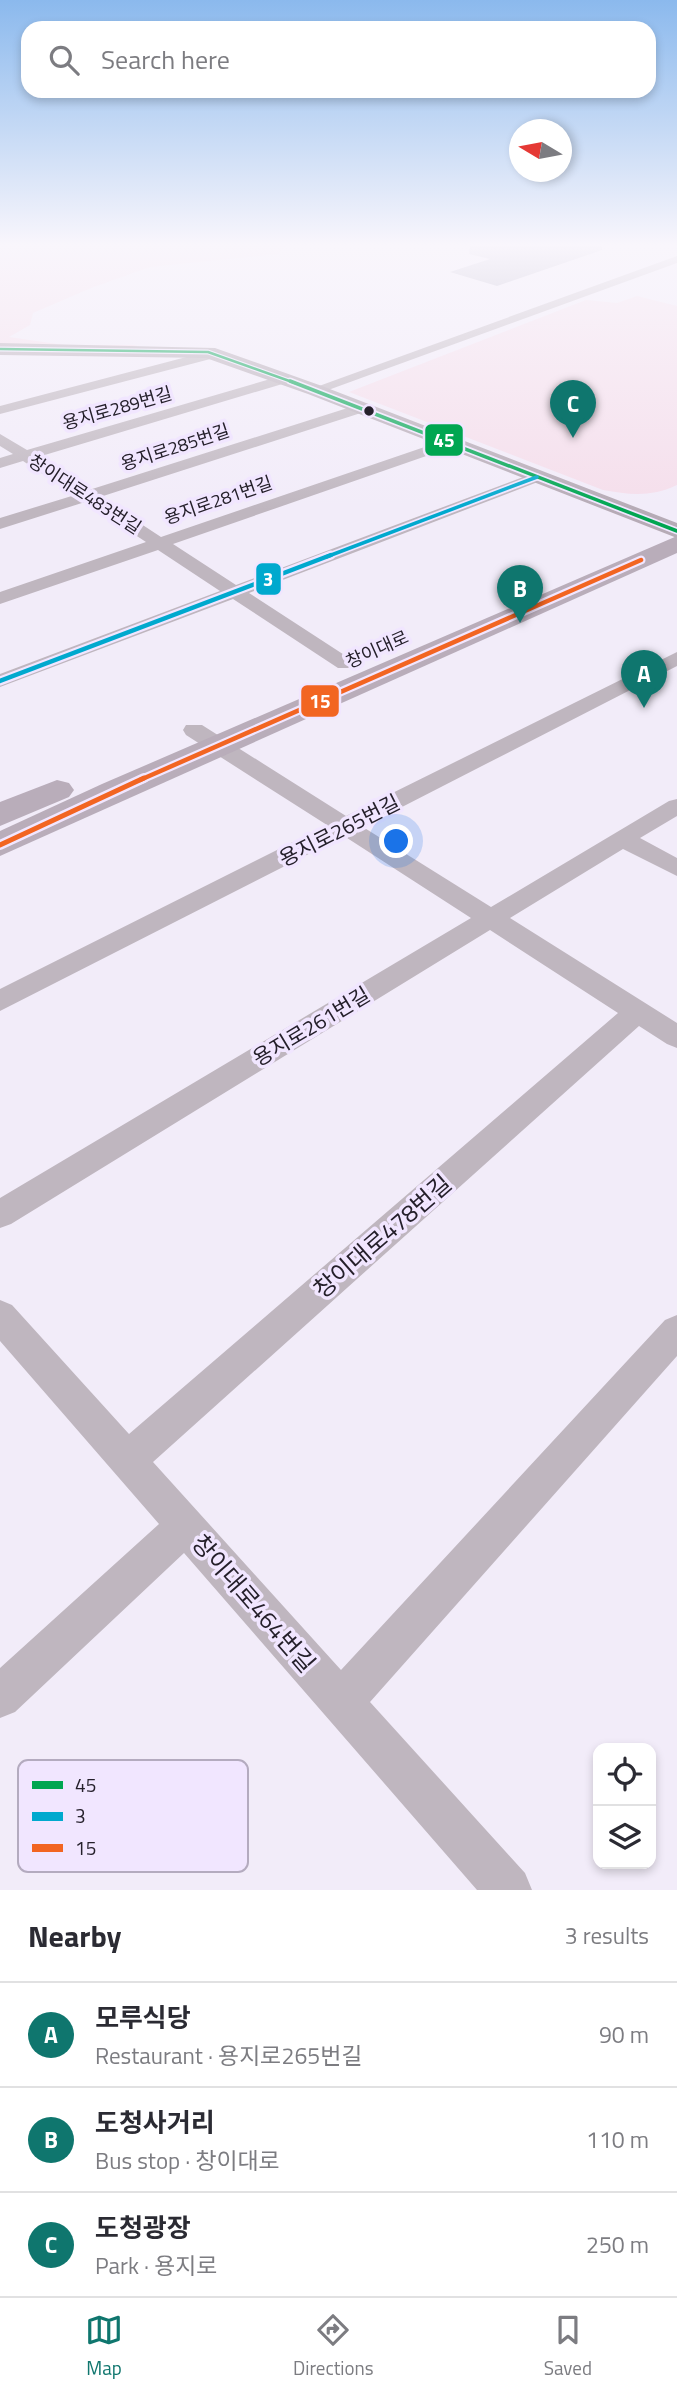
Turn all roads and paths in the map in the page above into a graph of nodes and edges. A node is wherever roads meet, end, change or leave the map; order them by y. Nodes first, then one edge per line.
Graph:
1 (469, 334) edge
2 (0, 349) edge
3 (213, 354) junction
4 (284, 379) junction
5 (315, 390) junction
6 (362, 408) junction
7 (0, 410) edge
8 (0, 439) edge
9 (450, 443) junction
10 (25, 455) junction
11 (0, 463) edge
12 (537, 477) junction
13 (87, 496) junction
14 (0, 524) edge
15 (673, 529) edge
16 (159, 542) junction
17 (235, 592) junction
18 (0, 598) edge
19 (677, 658) edge
20 (345, 664) junction
21 (0, 681) edge
22 (206, 738) junction
23 (677, 806) edge
24 (0, 815) edge
25 (344, 828) junction
26 (623, 839) junction
27 (0, 845) edge
28 (677, 868) edge
29 (490, 918) junction
30 (0, 1001) edge
31 (638, 1012) junction
32 (677, 1038) edge
33 (0, 1214) edge
34 (0, 1316) edge
35 (677, 1331) edge
36 (127, 1460) junction
37 (186, 1525) junction
38 (0, 1697) edge
39 (341, 1702) junction
40 (508, 1890) edge

1 - 5 street
2 - 3 main road
3 - 4 main road
3 - 7 street
4 - 5 main road
4 - 10 street, 용지로289번길
5 - 6 main road
6 - 9 main road
6 - 13 street, 용지로285번길
8 - 10 street, 창이대로483번길
9 - 12 main road
9 - 16 street, 용지로281번길
10 - 11 street, 용지로289번길
10 - 13 street, 창이대로483번길
12 - 15 main road
12 - 17 street
13 - 14 street, 용지로285번길
13 - 16 street, 창이대로483번길
15 - 20 main road, 창이대로
15 - 22 main road, 창이대로
16 - 17 street, 창이대로483번길
16 - 18 street, 용지로281번길
17 - 20 street, 창이대로483번길
17 - 21 street
19 - 25 street, 용지로265번길
20 - 22 main road, 창이대로
22 - 24 main road, 창이대로
22 - 25 street
22 - 27 main road, 창이대로
23 - 26 street, 용지로261번길
25 - 29 street
25 - 30 street, 용지로265번길
26 - 28 street
26 - 29 street, 용지로261번길
29 - 31 street
29 - 33 street, 용지로261번길
31 - 32 street
31 - 36 street, 창이대로478번길
34 - 36 street, 창이대로464번길
35 - 39 street
36 - 37 street, 창이대로464번길
37 - 38 street
37 - 39 street, 창이대로464번길
39 - 40 street, 창이대로464번길

